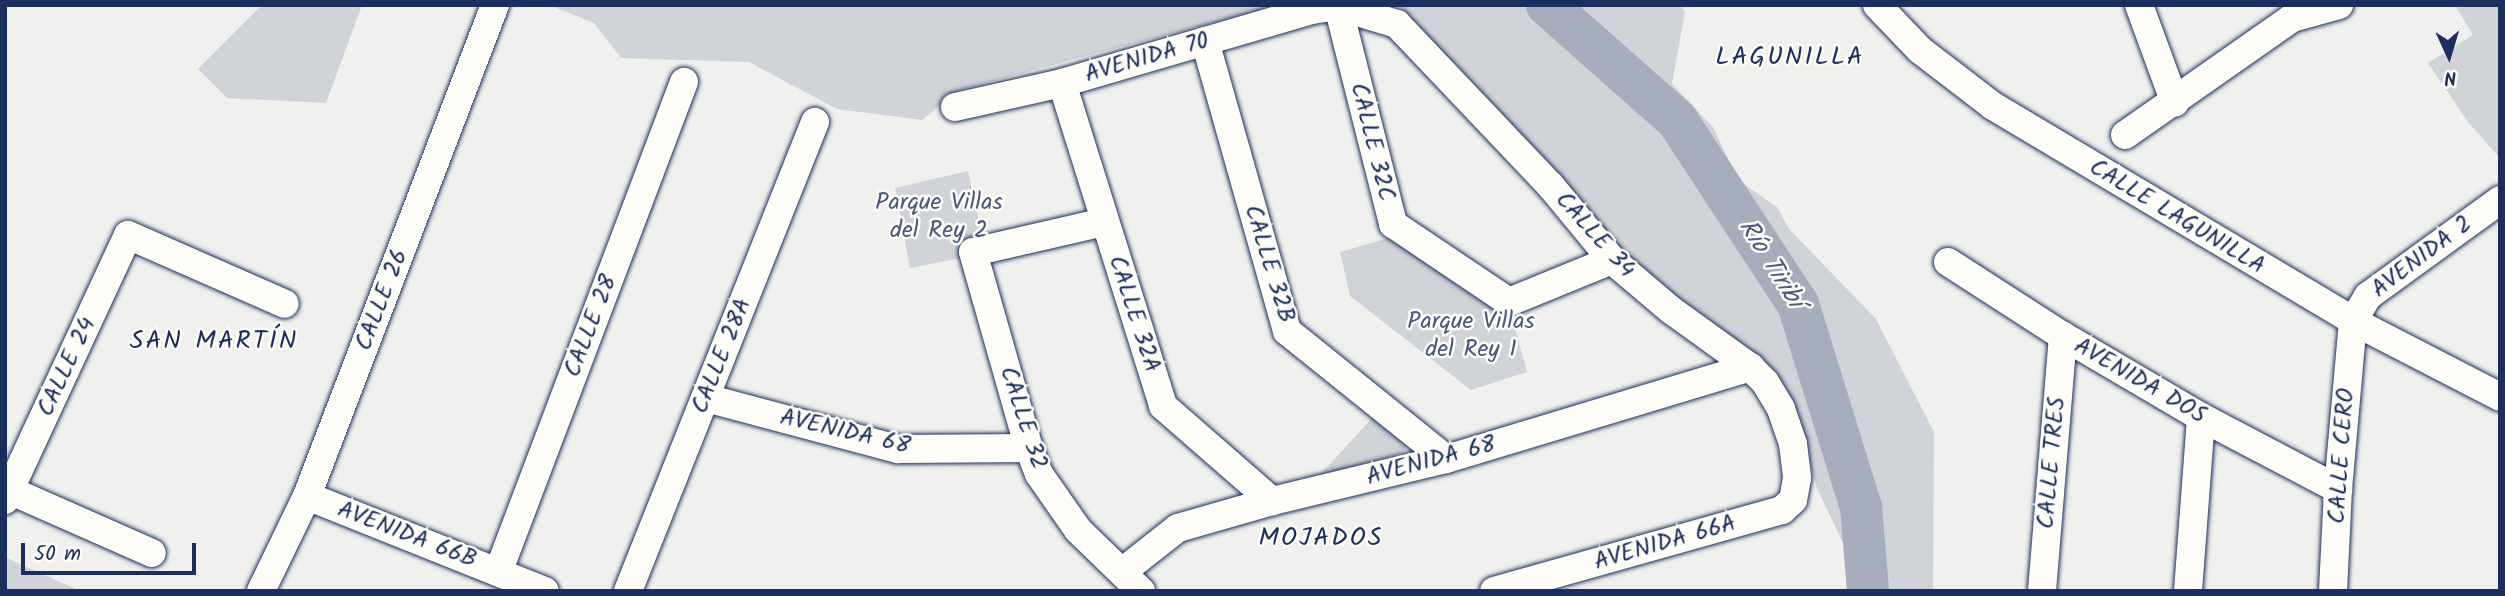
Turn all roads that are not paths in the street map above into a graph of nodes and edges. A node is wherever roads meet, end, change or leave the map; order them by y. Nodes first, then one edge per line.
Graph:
1 (495, 5) edge
2 (1877, 5) edge
3 (2139, 5) edge
4 (2339, 5) edge
5 (1338, 6) edge
6 (1205, 41) junction
7 (684, 82) dead end
8 (1062, 83) junction
9 (2175, 103) junction
10 (955, 107) dead end
11 (815, 122) dead end
12 (2125, 135) dead end
13 (2500, 200) edge
14 (1104, 222) junction
15 (1612, 260) junction
16 (1948, 262) dead end
17 (285, 304) dead end
18 (2353, 321) junction
19 (2063, 336) junction
20 (1750, 367) junction
21 (2500, 397) edge
22 (706, 398) junction
23 (2201, 417) junction
24 (1029, 448) junction
25 (1446, 459) junction
26 (2338, 489) junction
27 (7, 495) edge
28 (307, 496) junction
29 (1793, 500) joint
30 (1272, 501) junction
31 (152, 553) dead end
32 (499, 570) junction
33 (1132, 581) edge
34 (261, 591) edge
35 (545, 591) edge
36 (628, 591) edge
37 (1494, 591) edge
38 (2042, 591) edge
39 (2188, 591) edge
40 (2333, 591) edge

1 - 28 street, CALLE 26
2 - 18 street, CALLE LAGUNILLA
3 - 9 street
4 - 9 street
5 - 6 street, AVENIDA 70
5 - 15 street, CALLE 34
5 - 15 street, CALLE 32C
6 - 8 street, AVENIDA 70
6 - 25 street, CALLE 32B
7 - 32 street, CALLE 28
8 - 10 street, AVENIDA 70
8 - 14 street, CALLE 32A
9 - 12 street
11 - 22 street, CALLE 28A
13 - 18 street, AVENIDA 2
14 - 24 street, CALLE 32
14 - 30 street, CALLE 32A
15 - 20 street, CALLE 34
16 - 19 street, AVENIDA DOS
17 - 27 street, CALLE 24
18 - 21 street, CALLE LAGUNILLA
18 - 26 street, CALLE CERO
19 - 23 street, AVENIDA DOS
19 - 38 street, CALLE TRES
20 - 25 street, AVENIDA 68
20 - 29 street, CALLE 34
22 - 24 street, AVENIDA 68
22 - 36 street, CALLE 28A
23 - 26 street, AVENIDA DOS
23 - 39 street
24 - 33 street, CALLE 32
25 - 30 street, AVENIDA 68
26 - 40 street, CALLE CERO
27 - 31 street
28 - 32 street, AVENIDA 66B
28 - 34 street, CALLE 26
29 - 37 street, AVENIDA 66A
30 - 33 street, AVENIDA 68
32 - 35 street, AVENIDA 66B

